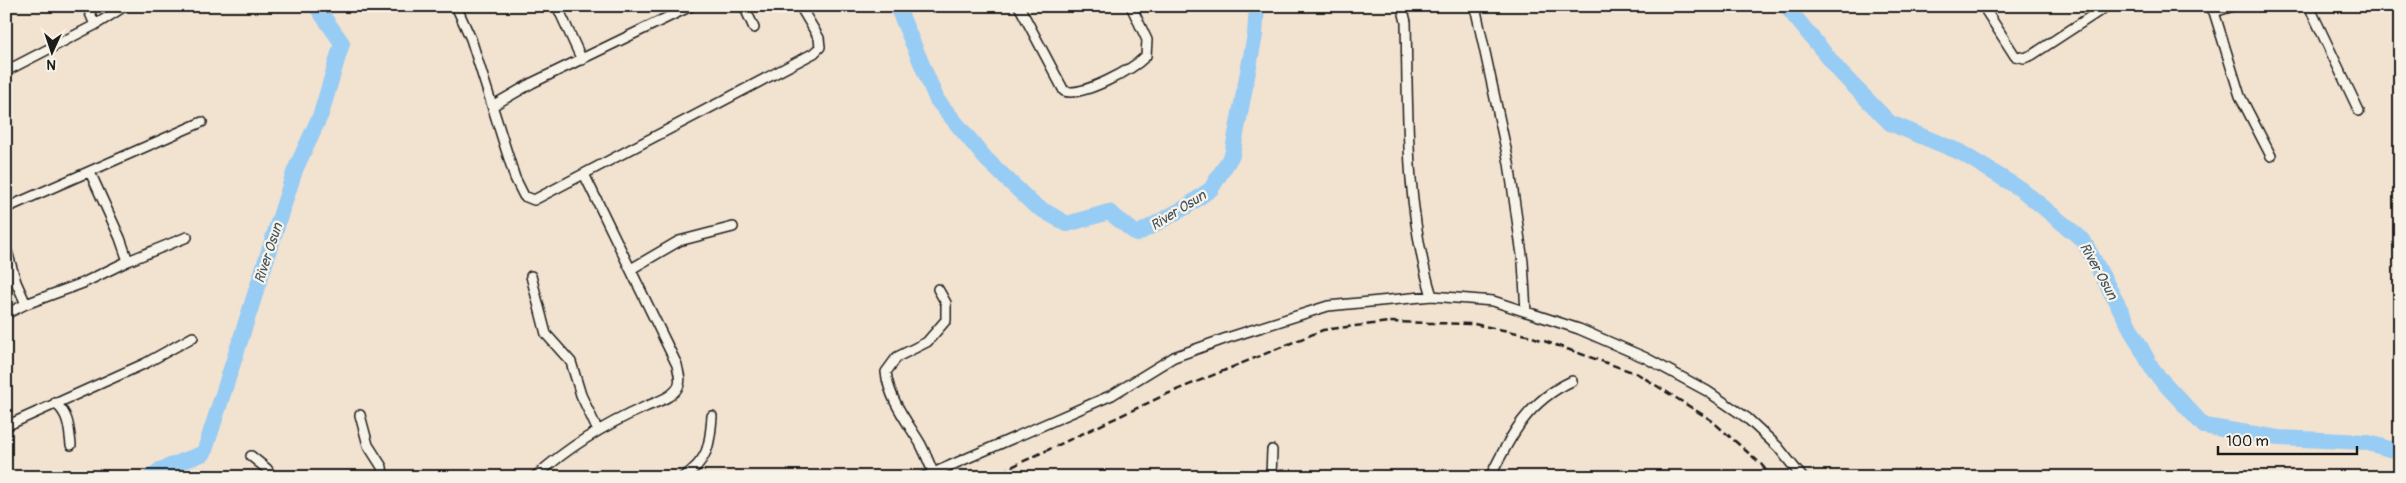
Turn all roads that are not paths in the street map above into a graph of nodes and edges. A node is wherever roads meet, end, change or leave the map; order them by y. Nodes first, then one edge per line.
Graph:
1 (87, 6) edge
2 (125, 6) edge
3 (456, 6) edge
4 (557, 6) edge
5 (691, 6) edge
6 (744, 6) edge
7 (800, 6) edge
8 (1019, 6) edge
9 (1131, 6) edge
10 (1402, 6) edge
11 (1474, 6) edge
12 (1983, 6) edge
13 (2106, 6) edge
14 (2233, 6) edge
15 (2309, 6) edge
16 (2211, 9) edge
17 (95, 25) junction
18 (754, 28) dead end
19 (582, 60) junction
20 (6, 71) edge
21 (492, 106) junction
22 (2359, 111) dead end
23 (202, 122) dead end
24 (2271, 156) dead end
25 (90, 172) junction
26 (584, 174) junction
27 (6, 208) edge
28 (733, 227) dead end
29 (188, 237) dead end
30 (6, 248) edge
31 (128, 261) junction
32 (631, 269) junction
33 (531, 276) dead end
34 (938, 290) dead end
35 (1432, 296) junction
36 (26, 304) junction
37 (1526, 312) junction
38 (6, 314) edge
39 (193, 337) dead end
40 (1572, 381) dead end
41 (55, 403) junction
42 (360, 415) dead end
43 (712, 416) dead end
44 (6, 426) edge
45 (598, 431) junction
46 (71, 445) dead end
47 (1272, 450) dead end
48 (251, 456) dead end
49 (928, 475) edge
50 (272, 477) edge
51 (383, 477) edge
52 (535, 477) edge
53 (683, 477) edge
54 (1271, 477) edge
55 (1490, 477) edge
56 (1802, 477) edge

1 - 17 street
2 - 17 street
3 - 21 street
4 - 19 street
5 - 19 street
6 - 18 street
7 - 26 street
8 - 9 street
10 - 35 street
11 - 37 street
12 - 13 street
14 - 16 street
15 - 22 street
16 - 24 street
17 - 20 street
19 - 21 street
21 - 26 street
23 - 25 street
25 - 27 street
25 - 31 street
26 - 32 street
28 - 32 street
29 - 31 street
30 - 36 street
31 - 36 street
32 - 45 street
33 - 45 street
34 - 49 street
35 - 37 street
35 - 49 street
36 - 38 street
37 - 56 street
39 - 41 street
40 - 55 street
41 - 44 street
41 - 46 street
42 - 51 street
43 - 53 street
45 - 52 street
47 - 54 street
48 - 50 street

